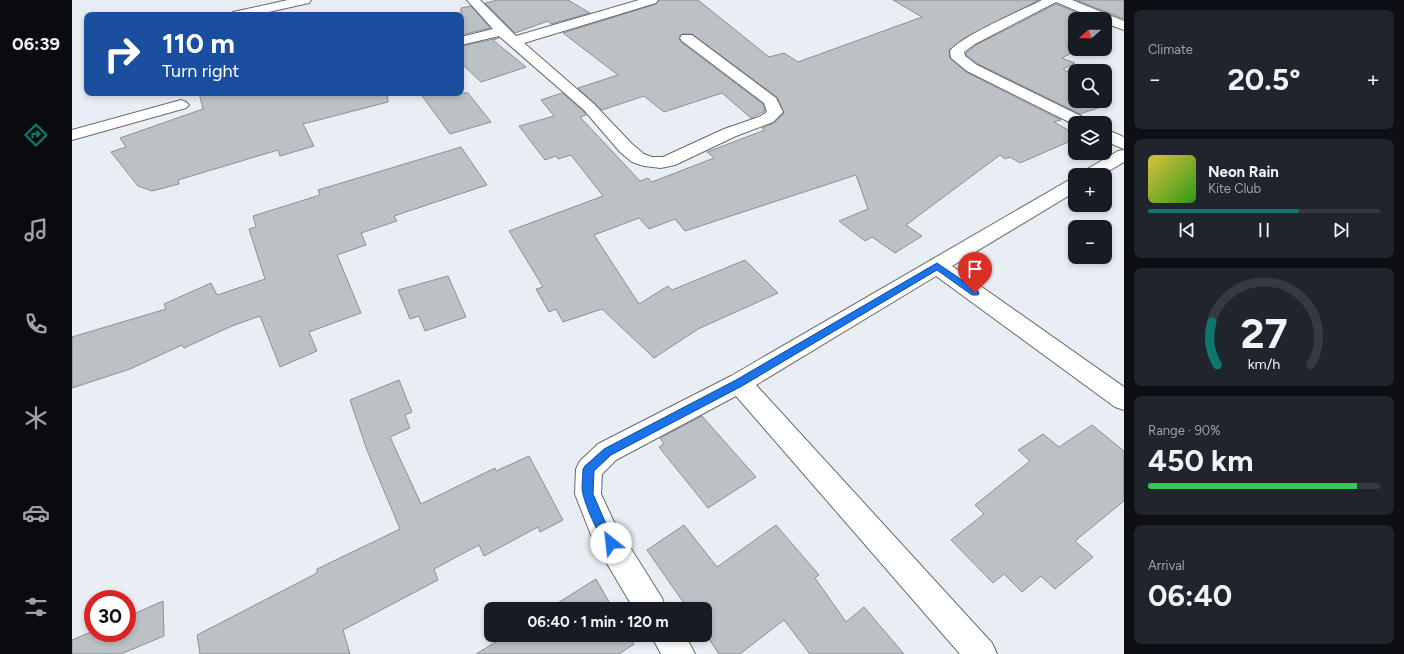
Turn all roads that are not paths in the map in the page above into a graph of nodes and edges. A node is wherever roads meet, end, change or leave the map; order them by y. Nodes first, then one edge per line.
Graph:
1 (305, 0) edge
2 (473, 0) edge
3 (652, 0) edge
4 (1052, 0) edge
5 (1061, 0) edge
6 (251, 12) edge
7 (1124, 26) edge
8 (502, 31) junction
9 (687, 38) dead end
10 (464, 40) edge
11 (515, 41) junction
12 (181, 104) dead end
13 (1069, 116) edge
14 (72, 135) edge
15 (1112, 138) edge
16 (1124, 144) edge
17 (1124, 155) edge
18 (1102, 168) edge
19 (1068, 188) edge
20 (937, 266) junction
21 (739, 383) junction
22 (1124, 400) edge
23 (647, 602) edge
24 (671, 642) edge
25 (678, 654) edge
26 (981, 654) edge

1 - 6 street
2 - 8 street
3 - 11 street
4 - 13 street
5 - 7 street
8 - 10 street
8 - 11 street
9 - 11 street
12 - 14 street
15 - 16 street
17 - 18 street
19 - 20 street
20 - 21 street
20 - 22 street
21 - 23 street
21 - 26 street
24 - 25 street

